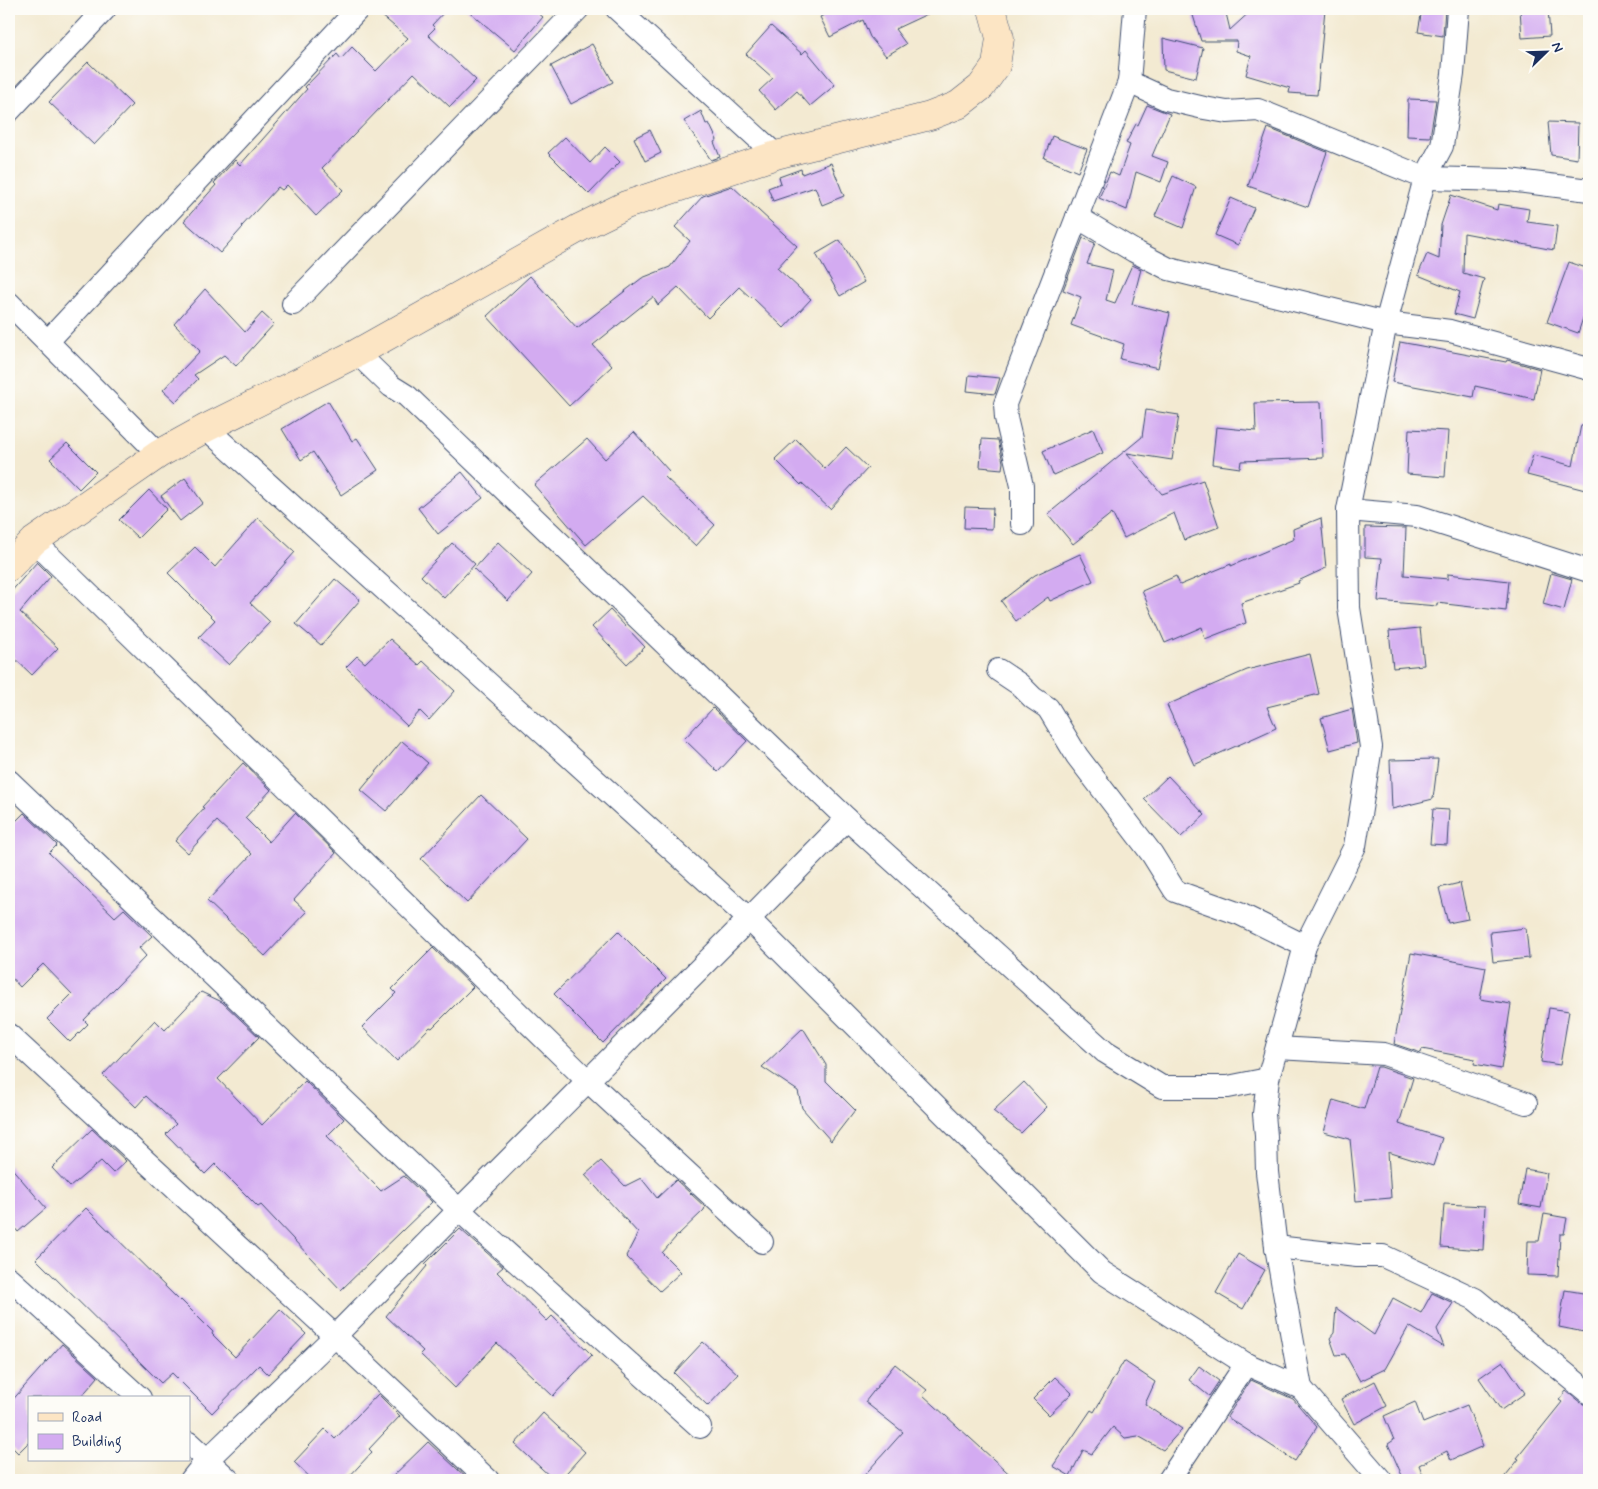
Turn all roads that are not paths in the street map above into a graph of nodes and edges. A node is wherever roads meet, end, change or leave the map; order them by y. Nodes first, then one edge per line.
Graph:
1 (105, 9) edge
2 (358, 9) edge
3 (578, 9) edge
4 (617, 9) edge
5 (992, 9) edge
6 (1135, 9) edge
7 (1458, 9) edge
8 (1130, 82) junction
9 (9, 111) edge
10 (776, 155) junction
11 (1425, 178) junction
12 (1589, 190) edge
13 (1077, 217) junction
14 (9, 303) edge
15 (294, 304) dead end
16 (1386, 323) junction
17 (48, 342) junction
18 (357, 353) junction
19 (1589, 369) edge
20 (206, 428) junction
21 (159, 454) junction
22 (1348, 510) junction
23 (1022, 524) dead end
24 (34, 540) junction
25 (9, 567) edge
26 (1589, 571) edge
27 (998, 670) dead end
28 (9, 781) edge
29 (847, 820) junction
30 (749, 919) junction
31 (1305, 946) junction
32 (9, 1035) edge
33 (1277, 1048) junction
34 (1268, 1079) junction
35 (588, 1081) junction
36 (1526, 1103) dead end
37 (459, 1210) junction
38 (762, 1242) dead end
39 (1276, 1247) junction
40 (9, 1278) edge
41 (335, 1336) junction
42 (1246, 1364) junction
43 (1302, 1388) junction
44 (1589, 1393) edge
45 (138, 1396) edge
46 (700, 1427) dead end
47 (190, 1443) edge
48 (208, 1460) junction
49 (190, 1480) edge
50 (229, 1480) edge
51 (488, 1480) edge
52 (1169, 1480) edge
53 (1382, 1480) edge

1 - 9 street
2 - 17 street
3 - 15 street
4 - 10 street
5 - 10 main road
6 - 8 street
7 - 11 street
8 - 11 street
8 - 13 street
10 - 18 main road
11 - 12 street
11 - 16 street
13 - 16 street
13 - 23 street
14 - 17 street
16 - 19 street
16 - 22 street
17 - 21 street
18 - 20 main road
18 - 29 street
20 - 21 main road
20 - 30 street
21 - 24 main road
22 - 26 street
22 - 31 street
24 - 25 main road
24 - 35 street
27 - 31 street
28 - 37 street
29 - 30 street
29 - 34 street
30 - 35 street
30 - 42 street
31 - 33 street
32 - 41 street
33 - 34 street
33 - 36 street
34 - 39 street
35 - 37 street
35 - 38 street
37 - 41 street
37 - 46 street
39 - 43 street
39 - 44 street
40 - 45 street
41 - 48 street
41 - 51 street
42 - 43 street
42 - 52 street
43 - 53 street
47 - 48 street
48 - 49 street
48 - 50 street

